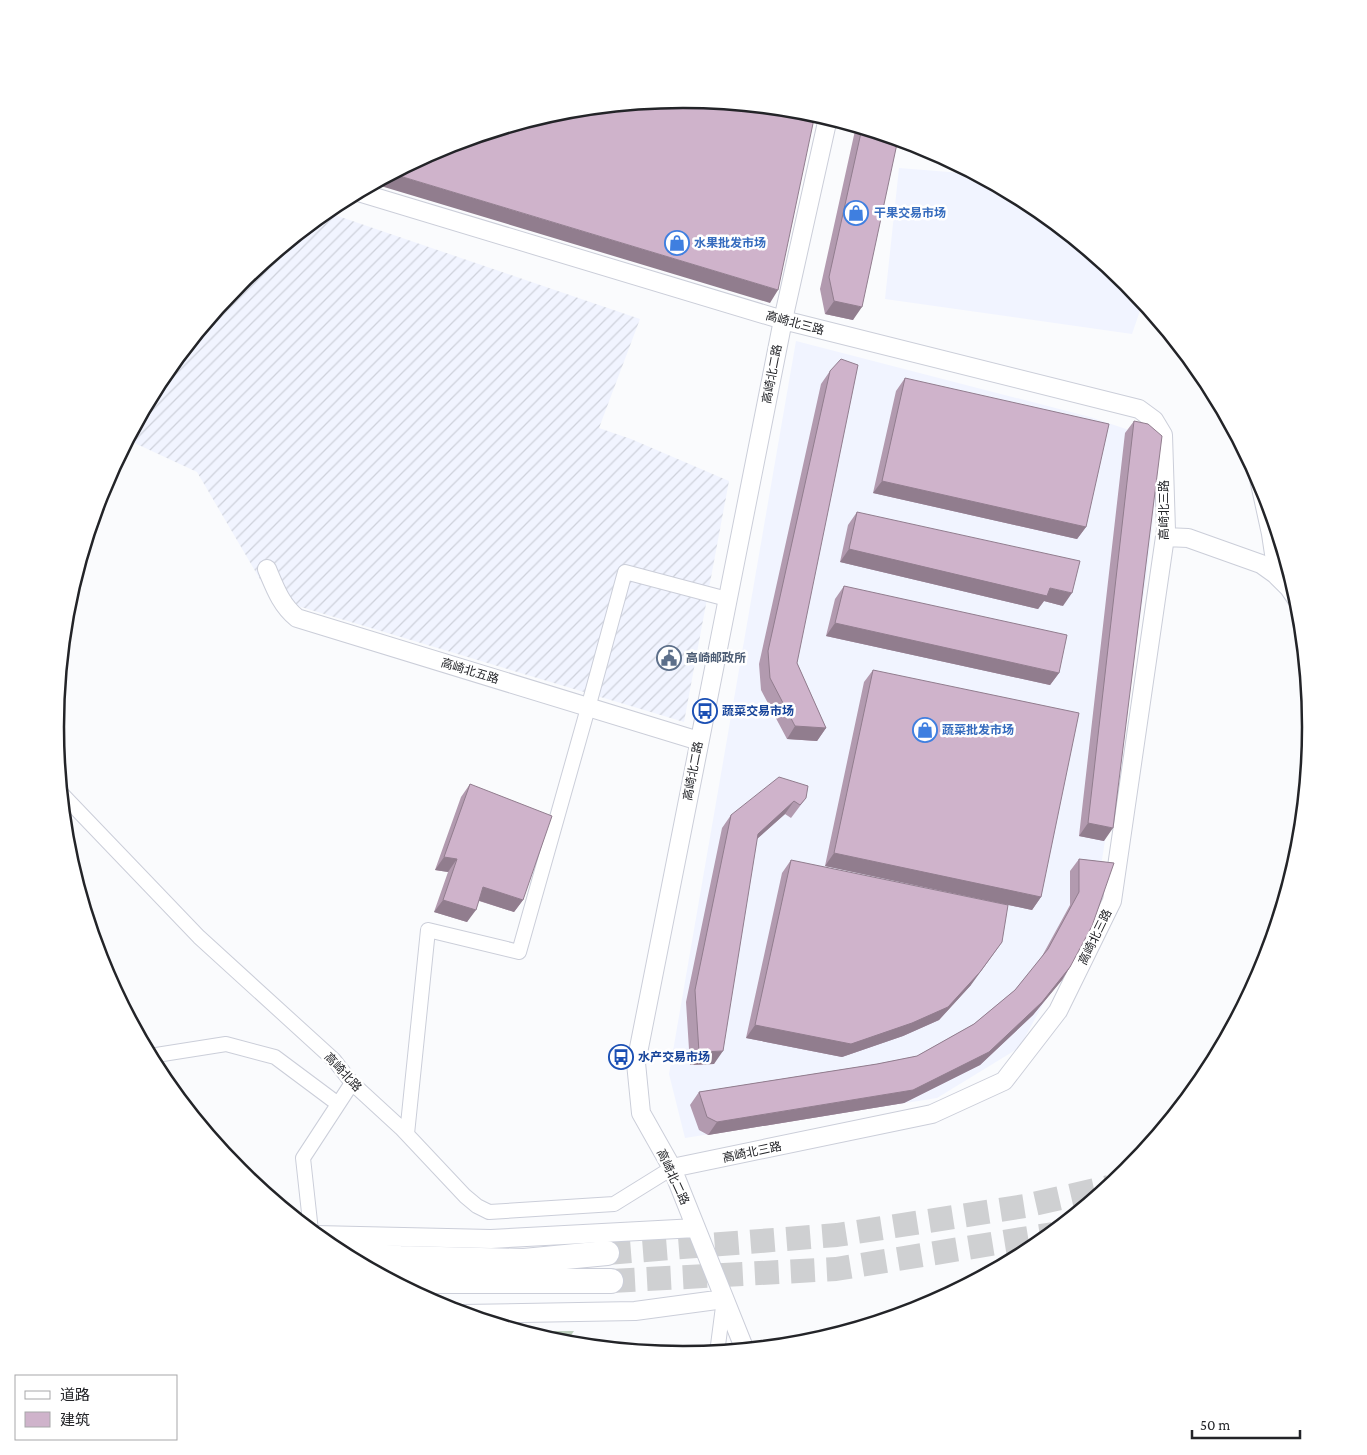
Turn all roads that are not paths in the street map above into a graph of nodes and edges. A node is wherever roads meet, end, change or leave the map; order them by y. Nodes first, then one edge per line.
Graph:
1 (826, 125) edge
2 (368, 195) edge
3 (783, 320) junction
4 (1266, 518) edge
5 (1165, 537) junction
6 (267, 569) dead end
7 (1275, 574) junction
8 (1286, 585) edge
9 (727, 599) junction
10 (588, 708) junction
11 (699, 741) junction
12 (68, 799) edge
13 (158, 1055) edge
14 (352, 1083) junction
15 (338, 1104) junction
16 (406, 1134) junction
17 (672, 1168) junction
18 (310, 1222) edge
19 (696, 1228) junction
20 (328, 1235) edge
21 (607, 1253) tunnel mouth
22 (359, 1255) edge
23 (404, 1281) edge
24 (611, 1281) tunnel mouth
25 (724, 1299) junction
26 (483, 1314) edge
27 (743, 1344) edge
28 (718, 1346) edge

1 - 3 street, 高崎北二路
2 - 3 street, 高崎北三路
3 - 5 street, 高崎北三路
3 - 9 street, 高崎北二路
4 - 7 street
5 - 7 street
5 - 17 street, 高崎北三路
6 - 10 street, 高崎北五路
7 - 8 street
9 - 10 street
9 - 11 street, 高崎北二路
10 - 11 street, 高崎北五路
10 - 16 street
11 - 17 street, 高崎北二路
12 - 14 street, 高崎北路
13 - 15 street
14 - 15 street
14 - 16 street, 高崎北路
15 - 18 street
16 - 17 street, 高崎北路
17 - 19 street, 高崎北二路
19 - 20 street
19 - 25 street, 高崎北二路
21 - 22 highway
23 - 24 highway
25 - 26 street
25 - 27 street, 高崎北二路
25 - 28 street

